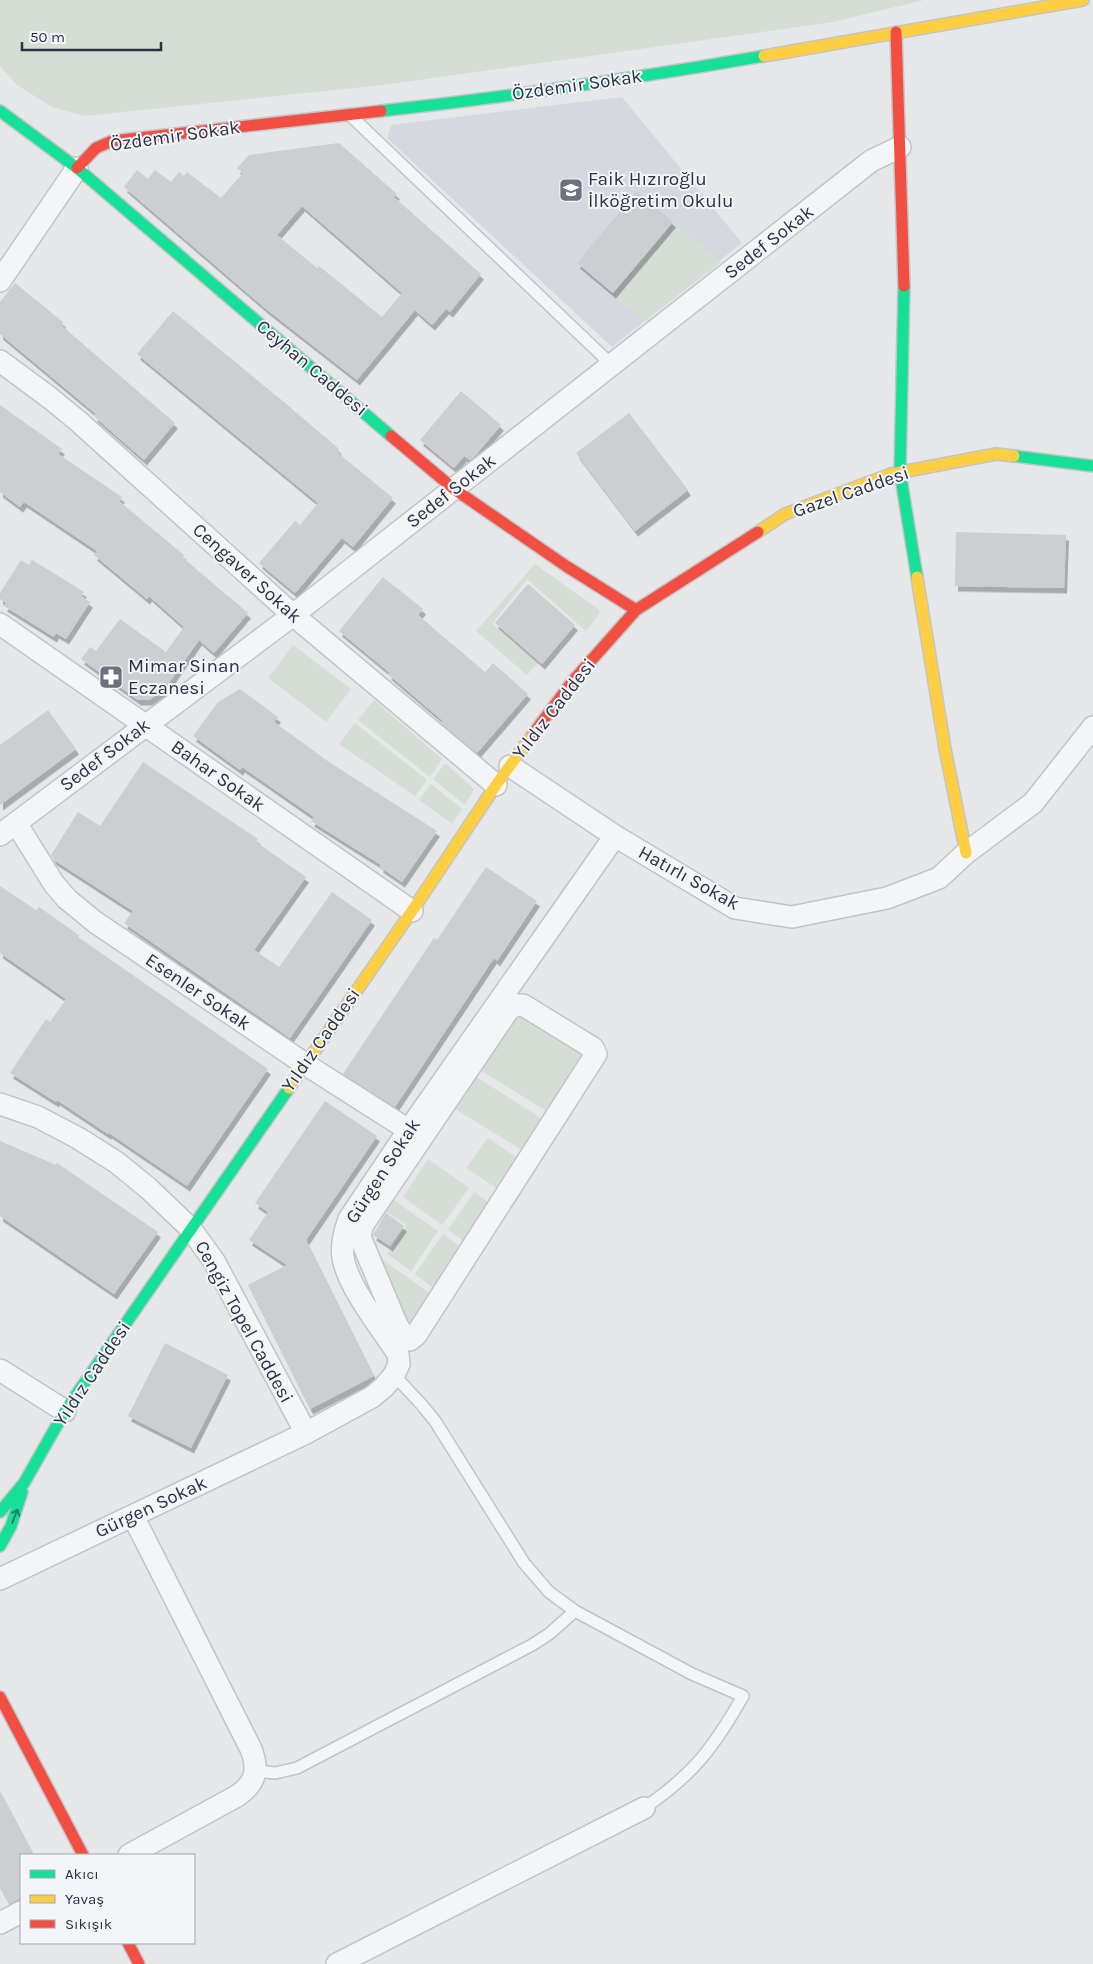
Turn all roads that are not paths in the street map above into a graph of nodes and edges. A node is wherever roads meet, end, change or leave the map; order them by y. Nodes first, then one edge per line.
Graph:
1 (1083, 0) edge
2 (896, 32) junction
3 (0, 111) edge
4 (350, 115) junction
5 (900, 147) junction
6 (77, 168) junction
7 (0, 281) edge
8 (0, 361) edge
9 (612, 365) junction
10 (1093, 466) edge
11 (900, 472) junction
12 (454, 489) junction
13 (636, 610) junction
14 (293, 615) junction
15 (0, 624) edge
16 (144, 725) junction
17 (1093, 727) edge
18 (510, 766) junction
19 (496, 784) junction
20 (8, 829) edge
21 (615, 836) junction
22 (966, 853) junction
23 (412, 911) junction
24 (305, 1064) junction
25 (0, 1104) edge
26 (414, 1135) junction
27 (190, 1228) junction
28 (0, 1370) edge
29 (394, 1375) junction
30 (66, 1411) junction
31 (306, 1434) junction
32 (24, 1483) junction
33 (0, 1512) edge
34 (133, 1516) junction
35 (0, 1546) edge
36 (0, 1580) edge
37 (575, 1611) junction
38 (2, 1707) edge
39 (256, 1771) junction
40 (644, 1808) joint
41 (82, 1854) edge
42 (131, 1854) edge
43 (20, 1913) edge
44 (0, 1924) edge
45 (129, 1944) edge
46 (139, 1964) edge
47 (337, 1964) edge

1 - 2 street, Özdemir Sokak
2 - 4 street, Özdemir Sokak
2 - 5 street
3 - 6 street, Ceyhan Caddesi
4 - 6 street, Özdemir Sokak
4 - 9 lane
5 - 9 street, Sedef Sokak
5 - 11 street
6 - 7 street
6 - 12 street, Ceyhan Caddesi
8 - 14 street, Cengaver Sokak
9 - 12 street, Sedef Sokak
10 - 11 street, Gazel Caddesi
11 - 13 street, Gazel Caddesi
11 - 22 street
12 - 13 street, Ceyhan Caddesi
12 - 14 street, Sedef Sokak
13 - 18 street, Yıldız Caddesi
14 - 16 street, Sedef Sokak
14 - 19 street, Cengaver Sokak
15 - 16 street, Bahar Sokak
16 - 20 street, Sedef Sokak
16 - 23 street, Bahar Sokak
17 - 22 street, Hatırlı Sokak
18 - 19 street, Yıldız Caddesi
18 - 21 street, Hatırlı Sokak
19 - 23 street, Yıldız Caddesi
20 - 24 street, Esenler Sokak
21 - 22 street, Hatırlı Sokak
21 - 26 street, Gürgen Sokak
23 - 24 street, Yıldız Caddesi
24 - 26 street, Esenler Sokak
24 - 27 street, Yıldız Caddesi
25 - 27 street, Cengiz Topel Caddesi
26 - 26 street
26 - 29 street, Gürgen Sokak
27 - 30 street, Yıldız Caddesi
27 - 31 street, Cengiz Topel Caddesi
28 - 30 street
29 - 31 street, Gürgen Sokak
29 - 37 lane
30 - 32 street, Yıldız Caddesi
31 - 34 street, Gürgen Sokak
32 - 33 street, Yıldız Caddesi
35 -> 32 street, Yıldız Caddesi
34 - 36 street, Gürgen Sokak
34 - 39 street
37 - 39 lane
37 - 40 lane
38 - 41 street
39 - 42 street
40 - 47 street
43 - 44 street
45 - 46 street

